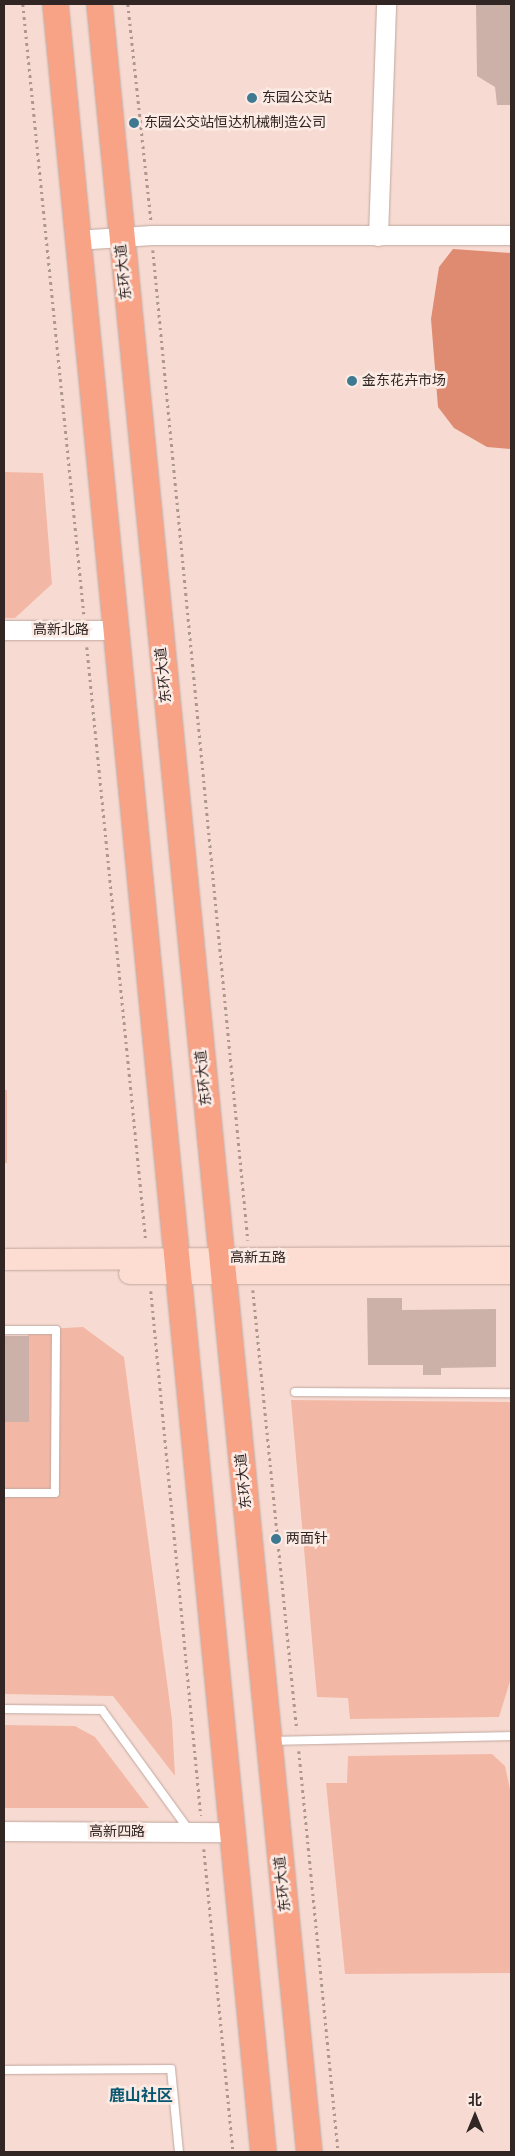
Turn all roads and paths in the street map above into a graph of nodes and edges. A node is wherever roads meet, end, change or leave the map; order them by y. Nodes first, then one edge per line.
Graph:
1 (24, 4) edge
2 (55, 4) edge
3 (99, 4) edge
4 (128, 4) edge
5 (386, 4) edge
6 (152, 235) junction
7 (511, 235) edge
8 (378, 236) junction
9 (120, 237) junction
10 (76, 240) junction
11 (85, 629) junction
12 (4, 630) edge
13 (118, 630) junction
14 (511, 1257) edge
15 (4, 1259) edge
16 (149, 1266) junction
17 (175, 1266) junction
18 (222, 1266) junction
19 (251, 1266) junction
20 (4, 1273) edge
21 (511, 1273) edge
22 (4, 1330) edge
23 (295, 1392) dead end
24 (511, 1393) edge
25 (4, 1493) edge
26 (4, 1709) edge
27 (511, 1736) edge
28 (298, 1740) junction
29 (269, 1742) junction
30 (4, 1831) edge
31 (197, 1832) junction
32 (231, 1832) junction
33 (4, 2070) edge
34 (179, 2152) edge
35 (233, 2152) edge
36 (263, 2152) edge
37 (309, 2152) edge
38 (338, 2152) edge

1 - 11 path
2 - 10 highway
3 - 9 highway, 东环大道
4 - 6 path
5 - 8 street
6 - 8 street
6 - 9 street
6 - 19 path
7 - 8 street
9 - 10 street
9 - 18 highway, 东环大道
10 - 13 highway
11 - 12 street, 高新北路
11 - 13 street, 高新北路
11 - 16 path
13 - 17 highway
14 - 19 main road, 高新五路
15 - 16 main road, 高新五路
16 - 17 main road, 高新五路
16 - 20 main road, 高新五路
16 - 31 path
17 - 18 main road, 高新五路
17 - 32 highway
18 - 19 main road, 高新五路
18 - 29 highway, 东环大道
19 - 21 main road, 高新五路
19 - 28 path
22 - 25 lane
23 - 24 lane
26 - 31 lane
27 - 28 lane
28 - 29 lane
28 - 38 path
29 - 37 highway, 东环大道
30 - 31 street, 高新四路
31 - 32 street, 高新四路
31 - 35 path
32 - 36 highway
33 - 34 lane

